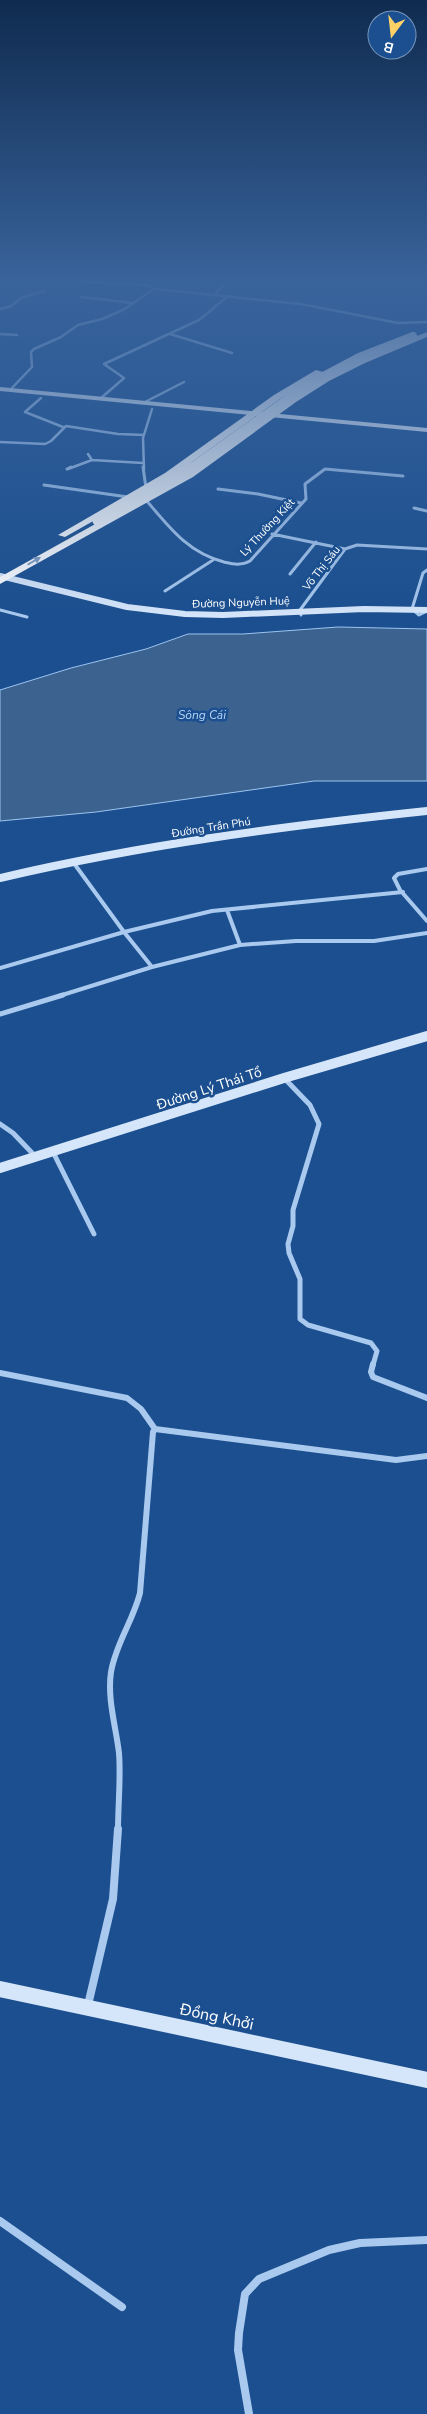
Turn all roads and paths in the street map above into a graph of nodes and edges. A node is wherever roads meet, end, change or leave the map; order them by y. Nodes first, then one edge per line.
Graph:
1 (7, 395) edge
2 (57, 395) edge
3 (105, 395) edge
4 (159, 395) edge
5 (281, 395) edge
6 (293, 395) edge
7 (301, 395) edge
8 (41, 398) junction
9 (100, 399) junction
10 (143, 403) junction
11 (264, 406) junction
12 (152, 409) junction
13 (222, 410) junction
14 (213, 414) junction
15 (251, 416) junction
16 (269, 417) junction
17 (231, 422) junction
18 (64, 427) junction
19 (427, 430) edge
20 (427, 434) edge
21 (144, 435) junction
22 (0, 442) edge
23 (88, 454) dead end
24 (92, 460) junction
25 (143, 464) junction
26 (67, 469) dead end
27 (403, 476) dead end
28 (44, 485) dead end
29 (146, 488) junction
30 (218, 489) dead end
31 (128, 497) junction
32 (146, 500) junction
33 (301, 503) junction
34 (414, 508) dead end
35 (427, 512) edge
36 (97, 522) junction
37 (272, 534) junction
38 (58, 538) junction
39 (69, 541) junction
40 (316, 542) junction
41 (345, 549) junction
42 (427, 549) edge
43 (213, 560) junction
44 (427, 570) edge
45 (290, 574) dead end
46 (1, 577) edge
47 (165, 591) dead end
48 (412, 609) junction
49 (0, 610) edge
50 (427, 610) edge
51 (301, 612) junction
52 (419, 614) junction
53 (427, 615) edge
54 (27, 617) dead end
55 (427, 811) edge
56 (72, 861) junction
57 (427, 869) edge
58 (0, 878) edge
59 (403, 892) junction
60 (227, 910) junction
61 (427, 921) edge
62 (124, 932) junction
63 (427, 933) edge
64 (240, 945) junction
65 (152, 967) junction
66 (0, 968) edge
67 (0, 1014) edge
68 (427, 1036) edge
69 (284, 1078) junction
70 (0, 1124) edge
71 (53, 1152) junction
72 (36, 1157) junction
73 (0, 1168) edge
74 (94, 1234) dead end
75 (0, 1373) edge
76 (427, 1398) edge
77 (155, 1429) junction
78 (427, 1456) edge
79 (0, 1989) edge
80 (88, 2006) junction
81 (427, 2080) edge
82 (0, 2221) edge
83 (427, 2240) edge
84 (122, 2307) dead end
85 (249, 2414) edge

1 - 8 main road
2 - 9 main road
3 - 9 street
4 - 10 street
5 - 11 highway
6 - 36 highway, bridge
7 - 16 highway
8 - 12 main road
8 - 18 street
9 - 10 main road
10 - 13 main road
11 - 13 main road
11 - 15 highway
12 - 14 main road
12 - 21 street
13 - 15 main road
14 - 15 main road
14 - 17 main road
15 - 16 main road
15 - 17 highway
16 - 19 main road
16 - 20 main road
16 - 32 highway
17 - 29 highway
18 - 21 street
18 - 22 street
21 - 25 street
23 - 24 street
24 - 25 street
24 - 26 street
25 - 29 street
27 - 33 street, Lý Thường Kiệt
28 - 31 street
29 - 31 highway
30 - 33 street
31 - 38 highway
32 - 39 highway
32 - 43 street
33 - 37 street, Lý Thường Kiệt
34 - 35 street
36 - 38 highway
36 - 39 highway
37 - 40 street
37 - 43 street, Lý Thường Kiệt
38 - 46 highway
46 -> 39 highway
40 - 41 street
40 - 45 street
41 - 42 street, Võ Thị Sáu
41 - 51 street, Võ Thị Sáu
43 - 47 street
44 - 48 street
46 - 51 main road, Đường Nguyễn Huệ
48 - 50 main road, Đường Nguyễn Huệ
48 - 51 main road, Đường Nguyễn Huệ
48 - 52 street
49 - 54 street
50 - 52 street
51 - 52 main road, Đường Nguyễn Huệ
52 - 53 main road, Đường Nguyễn Huệ
55 - 56 main road, Đường Trần Phú
56 - 58 main road, Đường Trần Phú
56 - 62 street
57 - 59 street
59 - 60 street
59 - 61 street
60 - 62 street
60 - 64 street
62 - 65 street
62 - 66 street
63 - 64 street
64 - 65 street
65 - 67 street
68 - 69 main road, Đường Lý Thái Tổ
69 - 71 main road, Đường Lý Thái Tổ
69 - 76 street
70 - 72 street
71 - 72 main road, Đường Lý Thái Tổ
71 - 74 street
72 - 73 main road, Đường Lý Thái Tổ
75 - 77 street
77 - 78 street
77 - 80 street
79 - 80 main road, Đồng Khởi
80 - 81 main road, Đồng Khởi
82 - 84 street
83 - 85 street

